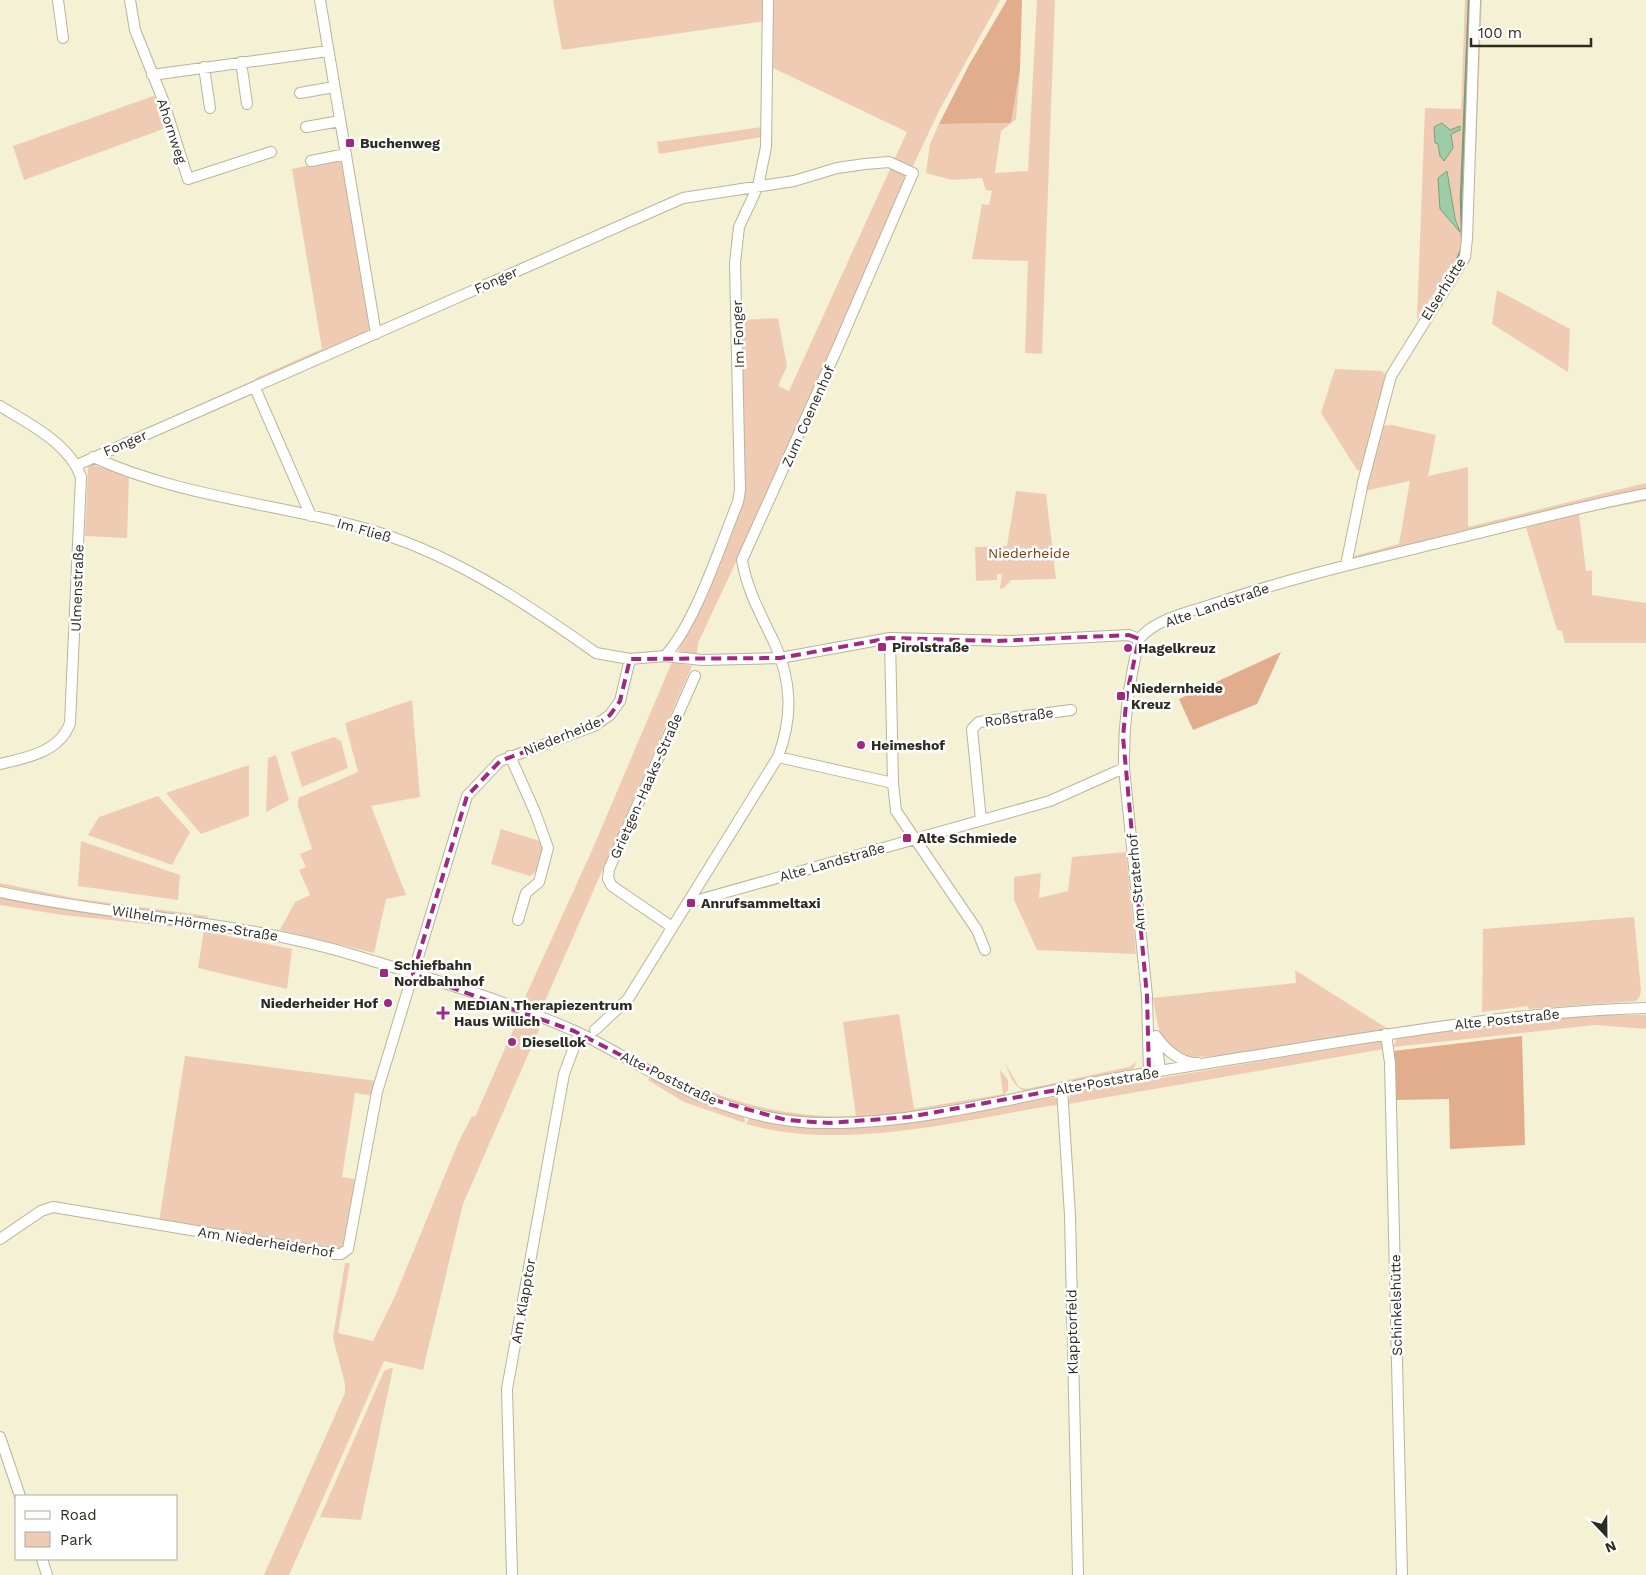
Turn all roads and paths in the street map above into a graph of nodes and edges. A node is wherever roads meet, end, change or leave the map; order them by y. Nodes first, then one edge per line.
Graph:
1 (58, 0) edge
2 (130, 0) edge
3 (320, 0) edge
4 (768, 0) edge
5 (1475, 0) edge
6 (63, 38) dead end
7 (328, 51) junction
8 (241, 62) junction
9 (204, 67) junction
10 (152, 74) junction
11 (334, 88) junction
12 (300, 93) dead end
13 (247, 104) dead end
14 (210, 108) dead end
15 (340, 121) junction
16 (306, 127) dead end
17 (271, 152) dead end
18 (346, 154) junction
19 (311, 161) dead end
20 (913, 173) joint
21 (758, 186) junction
22 (376, 334) junction
23 (255, 388) junction
24 (0, 406) edge
25 (93, 457) junction
26 (77, 464) junction
27 (1646, 494) edge
28 (311, 516) junction
29 (1346, 565) junction
30 (890, 638) junction
31 (1139, 639) junction
32 (665, 656) junction
33 (780, 658) junction
34 (630, 659) junction
35 (695, 676) dead end
36 (1071, 710) dead end
37 (510, 756) junction
38 (778, 757) junction
39 (0, 764) edge
40 (1124, 768) junction
41 (893, 783) junction
42 (981, 820) junction
43 (914, 839) junction
44 (0, 892) edge
45 (688, 903) junction
46 (518, 920) dead end
47 (672, 927) junction
48 (985, 950) dead end
49 (413, 974) junction
50 (1147, 996) junction
51 (1646, 1008) edge
52 (595, 1030) dead end
53 (1386, 1034) junction
54 (585, 1036) junction
55 (1156, 1036) junction
56 (1224, 1061) junction
57 (1160, 1071) junction
58 (1149, 1073) junction
59 (1062, 1089) junction
60 (0, 1239) edge
61 (0, 1437) edge
62 (20, 1495) edge
63 (42, 1560) edge
64 (47, 1575) edge
65 (512, 1575) edge
66 (1078, 1575) edge
67 (1402, 1575) edge

1 - 6 street
2 - 10 street, Ahornweg
3 - 7 street
4 - 21 street, Im Fonger
5 - 29 street, Elserhütte
7 - 8 street
7 - 11 street
8 - 9 street
8 - 13 street
9 - 10 street
9 - 14 street
10 - 17 street, Ahornweg
11 - 12 street
11 - 15 street
15 - 16 street
15 - 18 street
18 - 19 street
18 - 22 street
20 - 21 street, Fonger
20 - 33 street, Zum Coenenhof
21 - 22 street, Fonger
21 - 32 street, Im Fonger
22 - 23 street, Fonger
23 - 25 street, Fonger
23 - 28 street
24 - 26 street
25 - 26 street
25 - 28 street, Im Fließ
26 - 39 street, Ulmenstraße
27 - 29 street, Alte Landstraße
28 - 34 street, Im Fließ
29 - 31 street, Alte Landstraße
30 - 31 street
30 - 33 street
30 - 41 street
31 - 40 street
32 - 33 street
32 - 34 street
33 - 38 street
34 - 37 street, Niederheide
35 - 47 street, Grietgen-Haaks-Straße
36 - 42 street, Roßstraße
37 - 46 street, Niederheide
37 - 49 street, Niederheide
38 - 41 street
38 - 45 street
40 - 42 street, Alte Landstraße
40 - 50 street, Am Straterhof
41 - 43 street
42 - 43 street, Alte Landstraße
43 - 45 street, Alte Landstraße
43 - 48 street
44 - 49 street, Wilhelm-Hörmes-Straße
45 - 47 street
47 - 52 street
49 - 54 street, Wilhelm-Hörmes-Straße
49 - 60 street, Am Niederheiderhof
50 - 55 street, Am Straterhof
50 - 58 street, Am Straterhof
51 - 53 street, Alte Poststraße
53 - 56 street, Alte Poststraße
53 - 67 street, Schinkelshütte
54 - 59 street, Alte Poststraße
54 - 65 street, Am Klapptor
55 - 56 street
55 - 57 street, Am Straterhof
56 - 57 street, Alte Poststraße
57 - 58 street, Alte Poststraße
58 - 59 street, Alte Poststraße
59 - 66 street, Klapptorfeld
61 - 62 street
63 - 64 street

